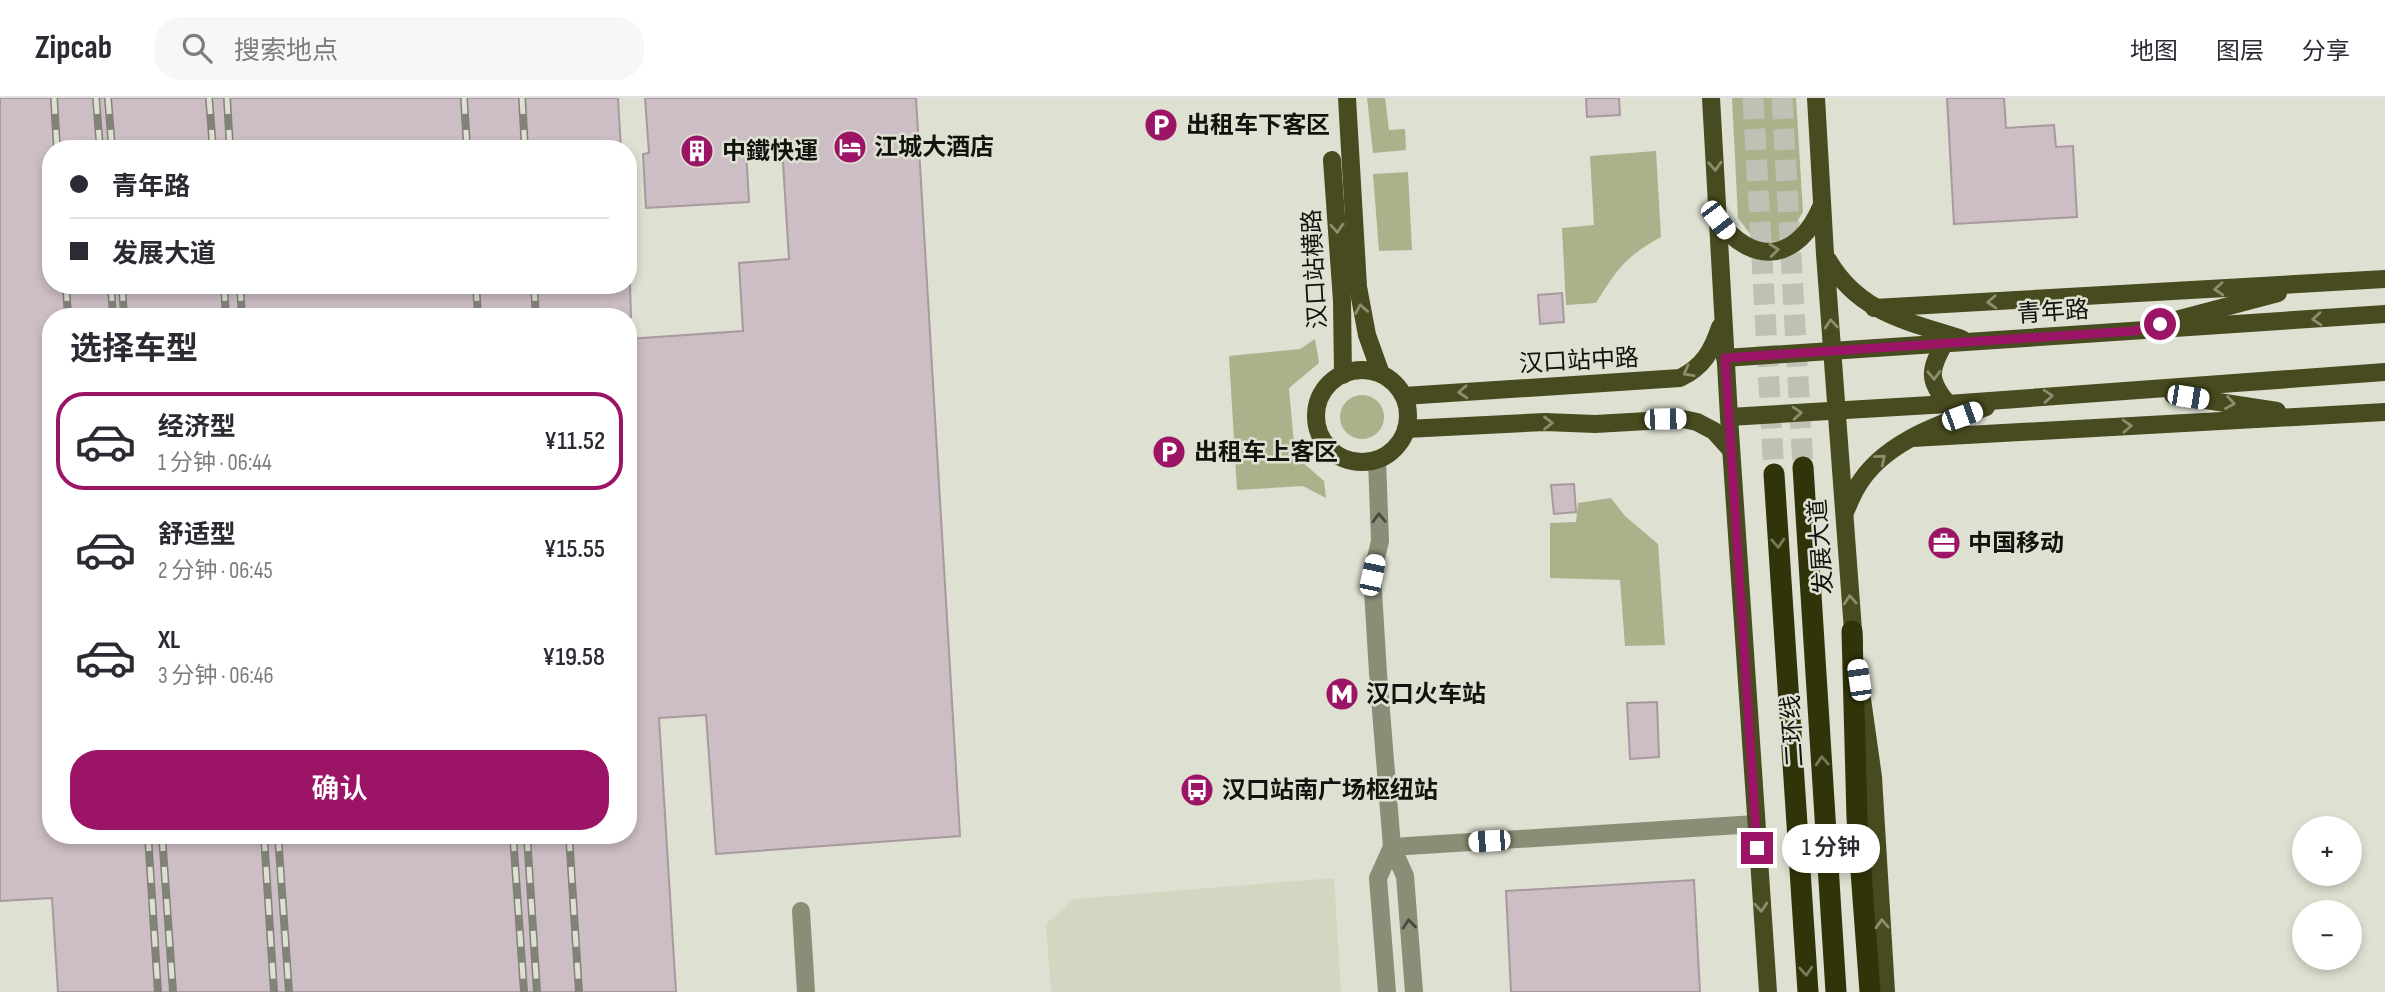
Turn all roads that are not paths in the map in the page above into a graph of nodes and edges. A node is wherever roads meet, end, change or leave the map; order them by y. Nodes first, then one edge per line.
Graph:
1 (1347, 98) edge
2 (1711, 98) edge
3 (1816, 98) edge
4 (1332, 160) dead end
5 (1822, 203) junction
6 (1718, 220) junction
7 (1825, 254) junction
8 (2385, 279) edge
9 (2315, 284) junction
10 (1874, 308) junction
11 (2385, 314) edge
12 (1723, 317) junction
13 (2134, 331) junction
14 (1972, 342) junction
15 (1944, 344) junction
16 (1833, 351) junction
17 (1725, 358) junction
18 (2385, 372) edge
19 (1343, 374) junction
20 (1381, 374) junction
21 (2138, 390) junction
22 (1404, 396) junction
23 (2010, 398) junction
24 (1948, 404) junction
25 (1836, 411) junction
26 (2380, 414) edge
27 (2313, 416) junction
28 (1729, 417) junction
29 (1406, 429) junction
30 (1912, 438) junction
31 (1731, 450) junction
32 (1377, 460) junction
33 (1803, 467) tunnel mouth
34 (1774, 474) tunnel mouth
35 (1844, 515) junction
36 (1852, 631) junction
37 (1756, 824) junction
38 (1392, 847) junction
39 (801, 911) dead end
40 (806, 992) edge
41 (1387, 992) edge
42 (1414, 992) edge
43 (1768, 992) edge
44 (1808, 992) edge
45 (1836, 992) edge
46 (1870, 992) edge
47 (1886, 992) edge

20 -> 1 main road
2 -> 6 main road
3 - 5 main road, 发展大道
4 -> 19 main road, 汉口站横路
6 -> 5 main road
5 - 7 main road, 发展大道
6 - 12 main road
7 - 10 main road
16 -> 7 main road, 发展大道
8 - 9 main road, 青年路
9 -> 10 main road, 青年路
9 - 13 main road
10 - 14 main road
11 -> 13 main road, 青年路
12 - 17 main road
12 -> 22 main road, 汉口站中路
13 - 14 main road, 青年路
14 - 15 main road, 青年路
15 - 16 main road, 青年路
15 -> 24 main road
16 - 17 main road, 青年路
16 - 25 main road, 发展大道
17 - 28 main road
18 - 21 main road
19 - 20 main road
19 - 32 main road
20 - 22 main road
23 -> 21 main road
21 -> 27 main road
22 - 29 main road
23 - 24 main road
23 - 30 main road
24 - 25 main road
28 -> 25 main road
25 - 35 main road, 发展大道
26 - 27 main road
30 -> 27 main road
28 - 31 main road
29 -> 31 main road
29 - 32 main road
35 -> 30 main road
31 - 37 main road
38 -> 32 street
45 -> 33 highway, 二环线
34 -> 44 highway, 二环线
36 -> 35 main road, 发展大道
36 - 46 highway
47 -> 36 main road, 发展大道
37 - 38 street
37 -> 43 main road
38 - 41 street
42 -> 38 street
39 - 40 street

